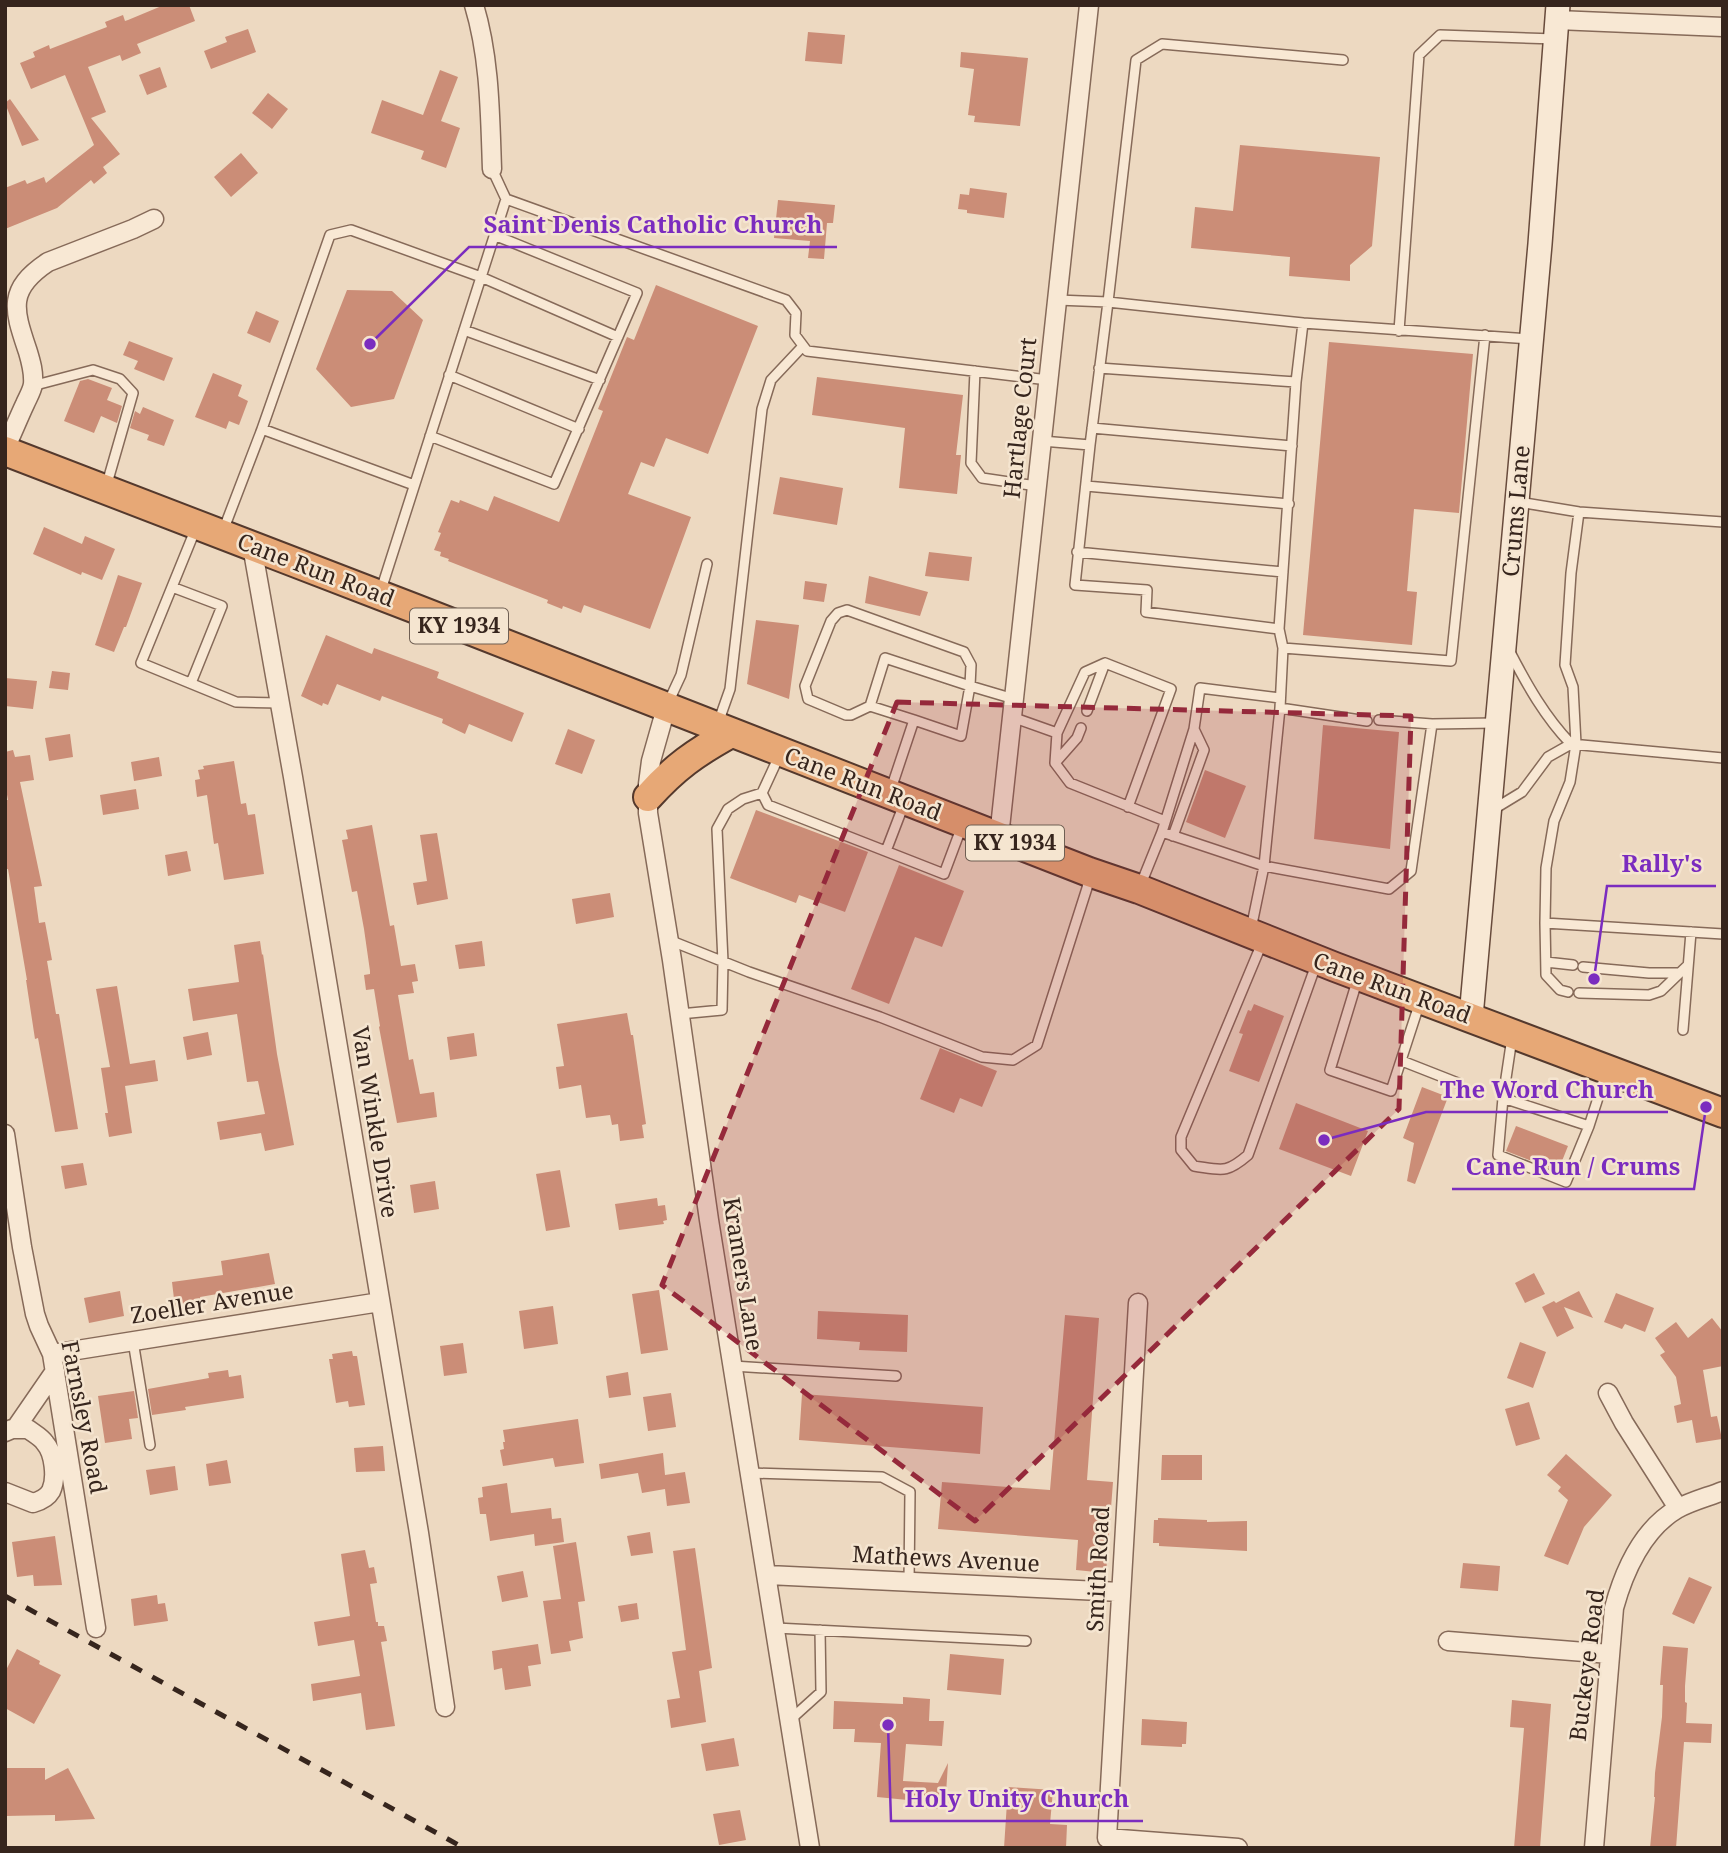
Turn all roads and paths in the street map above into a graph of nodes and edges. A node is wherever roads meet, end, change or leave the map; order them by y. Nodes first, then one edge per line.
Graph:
1 (474, 5) edge
2 (1089, 5) edge
3 (1557, 22) edge
4 (1723, 27) edge
5 (1343, 60) dead end
6 (492, 169) joint
7 (506, 199) junction
8 (154, 219) dead end
9 (494, 235) junction
10 (481, 277) junction
11 (1057, 300) junction
12 (1108, 302) junction
13 (1303, 323) junction
14 (464, 330) junction
15 (1399, 331) junction
16 (1485, 335) junction
17 (618, 337) junction
18 (1532, 339) junction
19 (803, 346) junction
20 (1099, 368) junction
21 (975, 371) junction
22 (449, 375) junction
23 (600, 380) junction
24 (1048, 380) junction
25 (1296, 382) junction
26 (32, 386) junction
27 (1092, 428) junction
28 (262, 429) junction
29 (579, 429) junction
30 (430, 436) junction
31 (1042, 441) junction
32 (1090, 445) junction
33 (1292, 446) junction
34 (5, 450) edge
35 (414, 485) junction
36 (1037, 486) junction
37 (1086, 486) junction
38 (105, 488) junction
39 (1517, 502) junction
40 (1289, 504) junction
41 (1579, 512) junction
42 (1723, 522) edge
43 (210, 529) junction
44 (252, 546) junction
45 (1077, 552) junction
46 (707, 564) dead end
47 (1283, 572) junction
48 (172, 587) junction
49 (379, 595) junction
50 (1279, 629) junction
51 (1504, 643) junction
52 (1283, 648) junction
53 (1105, 663) junction
54 (191, 683) junction
55 (970, 686) junction
56 (1014, 698) junction
57 (1280, 698) junction
58 (280, 703) junction
59 (870, 706) junction
60 (666, 708) junction
61 (1280, 708) junction
62 (1087, 711) dead end
63 (1012, 717) junction
64 (914, 720) junction
65 (1367, 720) dead end
66 (1379, 720) dead end
67 (1497, 723) junction
68 (1432, 724) junction
69 (1081, 728) dead end
70 (1194, 729) junction
71 (724, 730) junction
72 (1057, 733) junction
73 (1573, 744) junction
74 (781, 752) junction
75 (1723, 758) edge
76 (1055, 763) junction
77 (762, 793) junction
78 (648, 797) junction
79 (897, 797) junction
80 (1128, 807) junction
81 (1489, 812) junction
82 (1165, 821) junction
83 (963, 823) junction
84 (1162, 832) junction
85 (1174, 836) junction
86 (999, 837) junction
87 (886, 851) junction
88 (1264, 866) junction
89 (1089, 872) junction
90 (1139, 889) junction
91 (1545, 923) junction
92 (1690, 932) junction
93 (1723, 934) edge
94 (1257, 936) junction
95 (669, 940) junction
96 (1317, 961) junction
97 (723, 962) junction
98 (1546, 962) junction
99 (1687, 966) junction
100 (1678, 973) junction
101 (1358, 976) junction
102 (1568, 992) dead end
103 (1579, 993) dead end
104 (1421, 999) junction
105 (680, 1014) junction
106 (1471, 1017) junction
107 (1683, 1030) dead end
108 (1513, 1033) junction
109 (1402, 1061) junction
110 (1608, 1069) junction
111 (1458, 1083) dead end
112 (1503, 1098) junction
113 (1722, 1110) edge
114 (1589, 1126) junction
115 (5, 1134) edge
116 (380, 1302) junction
117 (1138, 1303) dead end
118 (133, 1341) junction
119 (53, 1363) junction
120 (733, 1366) junction
121 (896, 1376) dead end
122 (1608, 1393) dead end
123 (10, 1431) edge
124 (150, 1445) dead end
125 (751, 1473) junction
126 (1723, 1491) edge
127 (5, 1492) edge
128 (1678, 1508) junction
129 (768, 1575) junction
130 (909, 1581) junction
131 (1121, 1592) junction
132 (96, 1628) dead end
133 (776, 1628) junction
134 (820, 1630) junction
135 (1026, 1641) dead end
136 (1448, 1641) dead end
137 (1609, 1654) junction
138 (445, 1707) dead end
139 (790, 1720) junction
140 (810, 1848) edge
141 (1238, 1848) edge
142 (1594, 1848) edge

1 - 6 street
2 - 11 street, Hartlage Court
3 - 4 street
3 - 15 lane
3 - 18 main road, Crums Lane
5 - 12 lane
6 - 7 lane
7 - 9 lane
7 - 19 lane
8 - 26 street
9 - 10 lane
9 - 17 lane
10 - 14 lane
10 - 17 lane
10 - 28 lane
11 - 12 lane
11 - 24 street, Hartlage Court
12 - 13 lane
12 - 20 lane
13 - 15 lane
13 - 25 lane
14 - 22 lane
14 - 23 lane
15 - 16 lane
16 - 18 lane
16 - 52 lane
17 - 23 lane
18 - 39 main road, Crums Lane
19 - 21 lane
19 - 71 lane
20 - 25 lane
20 - 27 lane
21 - 24 lane
21 - 36 lane
22 - 29 lane
22 - 30 lane
23 - 29 lane
24 - 31 street, Hartlage Court
25 - 33 lane
26 - 34 street
26 - 38 lane
27 - 32 lane
27 - 33 lane
28 - 35 lane
28 - 43 lane
29 - 30 lane
30 - 35 lane
31 - 32 lane
31 - 36 street, Hartlage Court
32 - 37 lane
33 - 40 lane
34 - 38 highway, Cane Run Road / KY 1934
35 - 49 lane
36 - 56 street, Hartlage Court
37 - 40 lane
37 - 45 lane
38 - 43 highway, Cane Run Road / KY 1934
39 - 41 lane
39 - 51 main road, Crums Lane
40 - 47 lane
41 - 42 lane
41 - 73 lane
43 - 44 highway, Cane Run Road / KY 1934
43 - 48 lane
44 - 49 highway, Cane Run Road / KY 1934
44 - 58 street, Van Winkle Drive
45 - 47 lane
45 - 50 lane
46 - 60 lane
47 - 50 lane
48 - 54 lane
48 - 54 lane
49 - 60 highway, Cane Run Road / KY 1934
50 - 52 lane
51 - 67 main road, Crums Lane
51 - 73 lane
52 - 57 lane
53 - 62 lane
53 - 72 lane
53 - 80 lane
54 - 58 lane
55 - 56 lane
55 - 59 lane
55 - 59 lane
55 - 64 lane
56 - 63 street, Hartlage Court
57 - 61 lane
57 - 70 lane
58 - 116 street, Van Winkle Drive
59 - 64 lane
60 - 71 highway, Cane Run Road / KY 1934
60 - 78 street, Kramers Lane
61 - 65 lane
61 - 88 lane
63 - 72 lane
63 - 86 street, Hartlage Court
64 - 79 lane
66 - 68 lane
67 - 68 lane
67 - 81 main road, Crums Lane
68 - 88 lane
69 - 76 lane
70 - 82 lane
70 - 85 lane
71 - 74 highway, Cane Run Road / KY 1934
71 - 78 highway
72 - 76 lane
73 - 75 lane
73 - 81 lane
73 - 91 lane
74 - 77 lane
74 - 79 highway, Cane Run Road / KY 1934
76 - 80 lane
77 - 87 lane
77 - 97 lane
78 - 95 street, Kramers Lane
79 - 83 highway, Cane Run Road / KY 1934
79 - 87 lane
80 - 82 lane
81 - 106 main road, Crums Lane
82 - 84 lane
83 - 86 highway, Cane Run Road / KY 1934
83 - 87 lane
84 - 85 lane
84 - 90 lane
85 - 88 lane
86 - 89 highway, Cane Run Road / KY 1934
88 - 94 lane
89 - 90 highway, Cane Run Road / KY 1934
89 - 97 lane
90 - 94 highway, Cane Run Road / KY 1934
91 - 92 lane
91 - 98 lane
92 - 93 lane
92 - 99 lane
94 - 96 highway, Cane Run Road / KY 1934
94 - 96 lane
95 - 97 lane
95 - 105 street, Kramers Lane
96 - 101 highway, Cane Run Road / KY 1934
97 - 105 lane
98 - 100 lane
98 - 102 lane
99 - 100 lane
99 - 107 lane
100 - 103 lane
101 - 104 highway, Cane Run Road / KY 1934
101 - 109 lane
104 - 106 highway, Cane Run Road / KY 1934
104 - 109 lane
105 - 120 street, Kramers Lane
106 - 108 highway, Cane Run Road / KY 1934
108 - 110 highway, Cane Run Road / KY 1934
108 - 112 lane
109 - 111 lane
110 - 113 highway, Cane Run Road / KY 1934
110 - 114 lane
112 - 114 lane
112 - 114 lane
115 - 119 street, Farnsley Road
116 - 118 street, Zoeller Avenue
116 - 138 street, Van Winkle Drive
117 - 131 street, Smith Road
118 - 119 street, Zoeller Avenue
118 - 124 lane
119 - 123 street
119 - 132 street, Farnsley Road
120 - 121 lane
120 - 125 street, Kramers Lane
122 - 128 street
123 - 127 street
125 - 129 street, Kramers Lane
125 - 130 lane
126 - 128 street
128 - 137 street, Buckeye Road
129 - 130 street, Mathews Avenue
129 - 133 street, Kramers Lane
130 - 131 street, Mathews Avenue
131 - 141 street, Smith Road
133 - 134 lane
133 - 139 street, Kramers Lane
134 - 135 lane
134 - 139 lane
136 - 137 street
137 - 142 street, Buckeye Road
139 - 140 street, Kramers Lane

